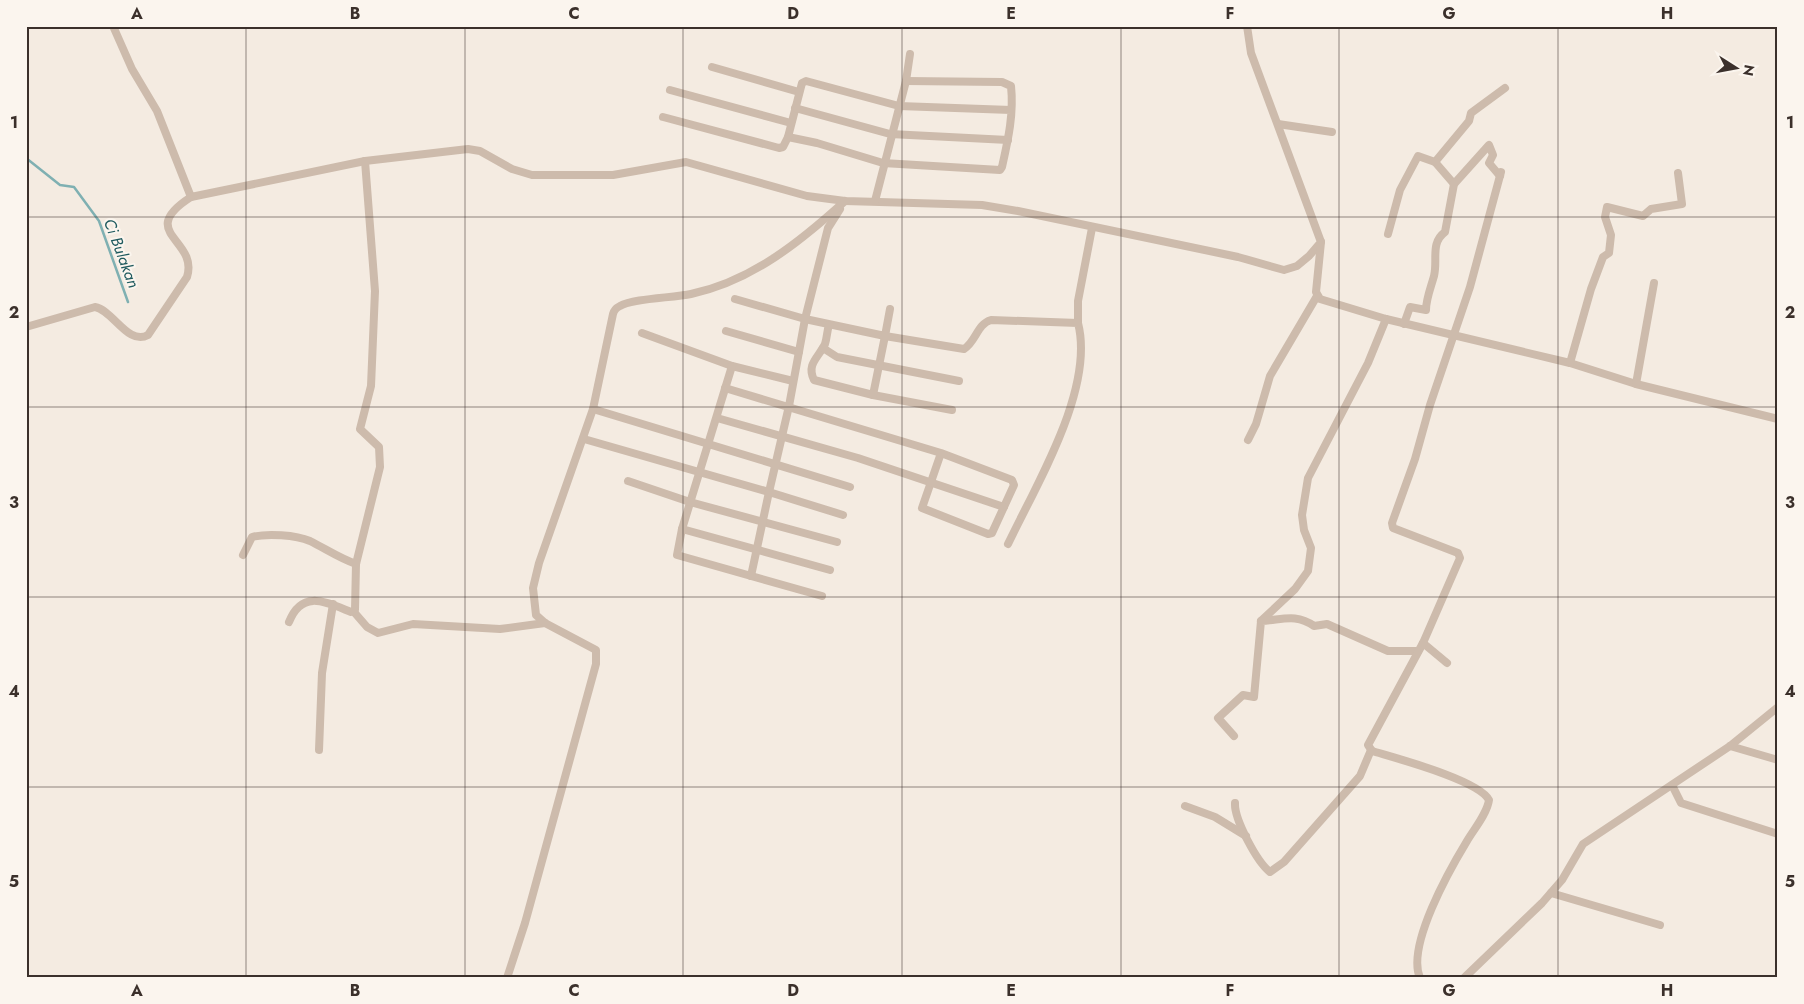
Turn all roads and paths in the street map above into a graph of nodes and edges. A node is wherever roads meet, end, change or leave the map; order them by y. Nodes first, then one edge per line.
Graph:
1 (113, 26) edge
2 (1247, 26) edge
3 (910, 54) dead end
4 (712, 67) dead end
5 (906, 81) junction
6 (1505, 88) dead end
7 (670, 90) dead end
8 (799, 92) junction
9 (899, 106) junction
10 (795, 108) junction
11 (1011, 110) junction
12 (663, 117) dead end
13 (792, 123) junction
14 (1278, 124) junction
15 (1332, 132) dead end
16 (890, 134) junction
17 (788, 137) junction
18 (1008, 140) junction
19 (365, 161) junction
20 (1435, 162) junction
21 (883, 163) junction
22 (1678, 173) dead end
23 (1454, 184) junction
24 (191, 197) junction
25 (846, 200) junction
26 (874, 201) junction
27 (1092, 228) junction
28 (1388, 234) dead end
29 (1321, 242) junction
30 (1654, 283) dead end
31 (1317, 296) junction
32 (735, 299) dead end
33 (890, 310) dead end
34 (805, 319) junction
35 (1386, 319) junction
36 (1078, 323) junction
37 (1404, 324) junction
38 (829, 325) junction
39 (26, 327) edge
40 (726, 331) dead end
41 (642, 333) dead end
42 (886, 336) junction
43 (1454, 336) junction
44 (823, 348) junction
45 (799, 352) junction
46 (1570, 364) junction
47 (732, 366) junction
48 (879, 367) junction
49 (793, 381) junction
50 (958, 381) dead end
51 (1636, 384) junction
52 (726, 388) junction
53 (873, 395) junction
54 (789, 406) junction
55 (593, 409) junction
56 (952, 410) dead end
57 (716, 418) junction
58 (1778, 419) edge
59 (783, 436) junction
60 (584, 439) junction
61 (1248, 440) dead end
62 (709, 445) junction
63 (941, 453) junction
64 (775, 464) junction
65 (700, 471) junction
66 (628, 481) dead end
67 (931, 481) junction
68 (850, 487) dead end
69 (769, 492) junction
70 (690, 502) junction
71 (1004, 507) junction
72 (843, 515) dead end
73 (764, 522) junction
74 (682, 529) junction
75 (837, 542) dead end
76 (1008, 544) dead end
77 (757, 551) junction
78 (243, 555) dead end
79 (356, 564) junction
80 (830, 570) dead end
81 (751, 576) junction
82 (822, 596) dead end
83 (333, 604) junction
84 (354, 612) junction
85 (1261, 621) junction
86 (289, 622) dead end
87 (545, 623) junction
88 (1423, 643) junction
89 (1418, 651) junction
90 (1447, 663) dead end
91 (1778, 707) edge
92 (1234, 736) dead end
93 (1730, 746) junction
94 (319, 750) dead end
95 (1371, 750) junction
96 (1778, 760) edge
97 (1672, 785) junction
98 (1235, 803) dead end
99 (1185, 806) dead end
100 (1778, 834) edge
101 (1246, 836) junction
102 (1551, 893) junction
103 (1660, 925) dead end
104 (507, 978) edge
105 (1420, 978) edge
106 (1464, 978) edge

1 - 24 street
2 - 14 street
3 - 5 street
4 - 8 street
5 - 9 street
5 - 11 street
6 - 20 street
7 - 13 street
8 - 9 street
8 - 10 street
9 - 11 street
9 - 16 street
10 - 13 street
10 - 16 street
11 - 18 street
12 - 17 street
13 - 17 street
14 - 15 street
14 - 29 street
16 - 18 street
16 - 21 street
17 - 21 street
18 - 21 street
19 - 24 street
19 - 25 street
19 - 79 street
20 - 23 street
20 - 28 street
21 - 26 street
22 - 46 street
23 - 37 street
23 - 43 street
24 - 39 street
25 - 26 street
25 - 34 street
25 - 55 street
26 - 27 street
27 - 29 street
27 - 36 street
29 - 31 street
30 - 51 street
31 - 35 street
31 - 61 street
32 - 34 street
33 - 42 street
34 - 38 street
34 - 45 street
35 - 37 street
35 - 85 street
36 - 42 street
36 - 76 street
37 - 43 street
38 - 42 street
38 - 44 street
40 - 45 street
41 - 47 street
42 - 48 street
43 - 46 street
43 - 88 street
44 - 48 street
44 - 53 street
45 - 49 street
46 - 51 street
47 - 49 street
47 - 52 street
48 - 50 street
48 - 53 street
49 - 54 street
51 - 58 street
52 - 54 street
52 - 57 street
53 - 56 street
54 - 59 street
54 - 63 street
55 - 60 street
55 - 62 street
57 - 59 street
57 - 62 street
59 - 64 street
59 - 67 street
60 - 65 street
60 - 87 street
62 - 64 street
62 - 65 street
63 - 67 street
63 - 71 street
64 - 68 street
64 - 69 street
65 - 69 street
65 - 70 street
66 - 70 street
67 - 71 street
67 - 71 street
69 - 72 street
69 - 73 street
70 - 73 street
70 - 74 street
73 - 75 street
73 - 77 street
74 - 77 street
74 - 81 street
77 - 80 street
77 - 81 street
78 - 79 street
79 - 84 street
81 - 82 street
83 - 84 street
83 - 86 street
83 - 94 street
84 - 87 street
85 - 89 street
85 - 92 street
87 - 104 street
88 - 89 street
88 - 90 street
89 - 95 street
91 - 93 street
93 - 96 street
93 - 97 street
95 - 101 street
95 - 105 street
97 - 100 street
97 - 102 street
98 - 101 street
99 - 101 street
102 - 103 street
102 - 106 street

